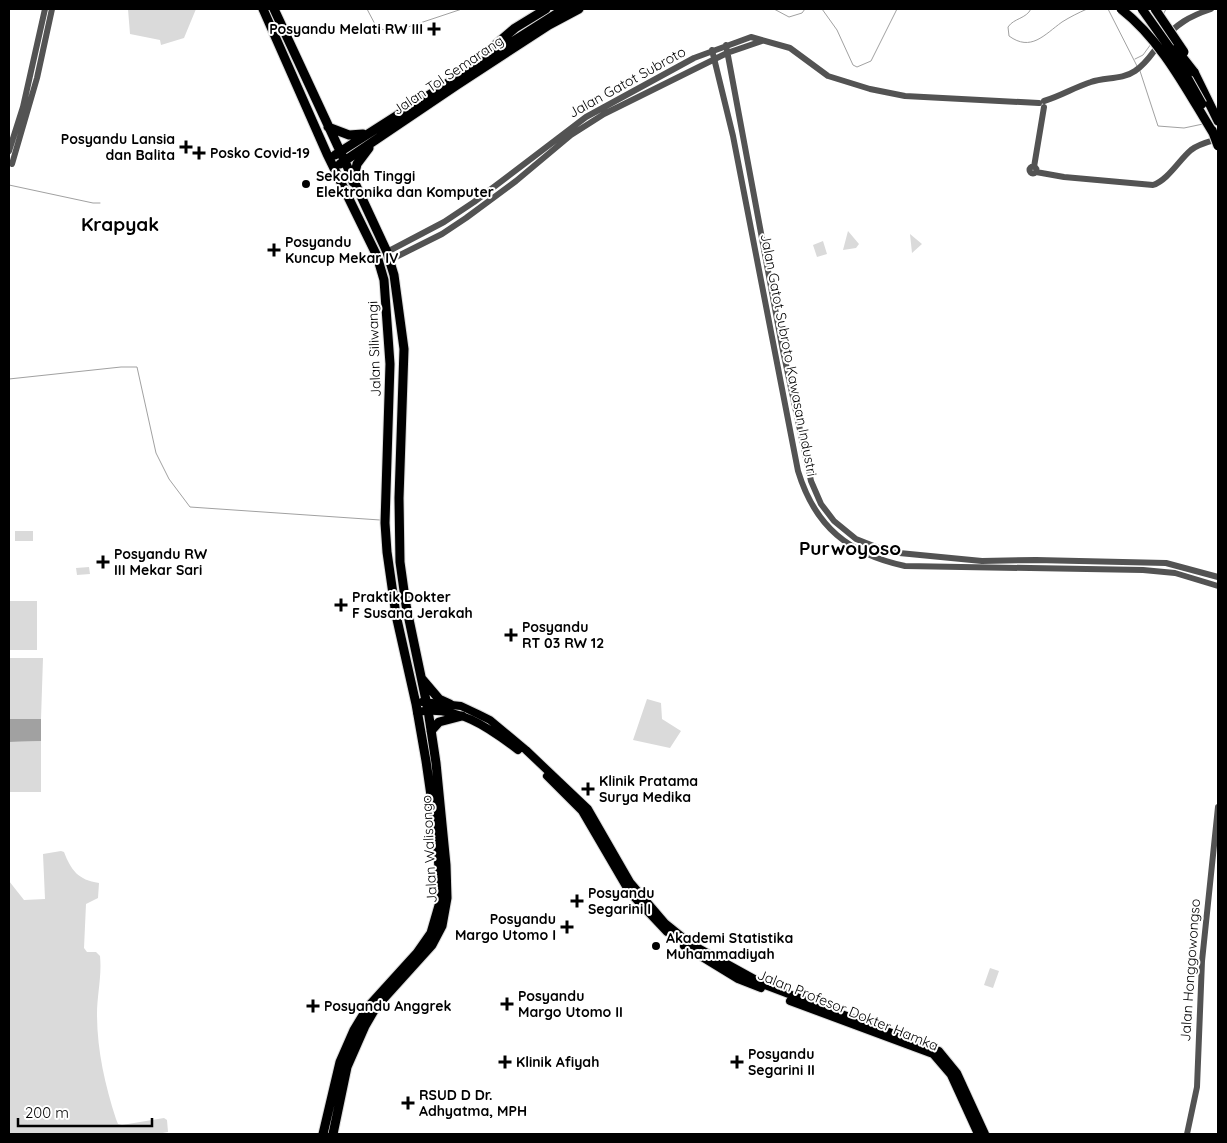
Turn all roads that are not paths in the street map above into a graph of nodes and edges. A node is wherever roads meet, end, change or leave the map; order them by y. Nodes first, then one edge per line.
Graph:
1 (45, 9) edge
2 (52, 9) edge
3 (263, 9) edge
4 (274, 9) edge
5 (546, 9) edge
6 (579, 9) edge
7 (584, 9) edge
8 (1121, 9) edge
9 (1142, 9) edge
10 (1149, 9) edge
11 (1155, 9) edge
12 (1211, 9) edge
13 (565, 12) edge
14 (726, 49) junction
15 (712, 50) junction
16 (714, 59) junction
17 (476, 63) junction
18 (1194, 72) junction
19 (1043, 104) junction
20 (1218, 121) edge
21 (328, 127) junction
22 (367, 134) junction
23 (380, 137) junction
24 (1216, 137) edge
25 (1218, 146) edge
26 (9, 151) edge
27 (339, 151) junction
28 (344, 162) junction
29 (12, 164) dead end
30 (332, 164) junction
31 (353, 182) junction
32 (388, 256) junction
33 (378, 260) junction
34 (1217, 576) edge
35 (1216, 585) edge
36 (420, 677) junction
37 (450, 704) junction
38 (426, 705) junction
39 (417, 708) junction
40 (462, 716) junction
41 (431, 731) junction
42 (1218, 807) edge
43 (443, 874) junction
44 (679, 939) junction
45 (323, 1134) edge
46 (333, 1134) edge
47 (978, 1134) edge
48 (985, 1134) edge
49 (1187, 1134) edge

1 - 26 street
2 - 29 street
3 - 30 highway, Jalan Siliwangi
4 - 21 highway, Jalan Siliwangi
5 - 17 highway
6 - 13 highway, Jalan Tol Semarang
7 - 13 highway
8 - 24 highway, bridge
9 - 24 highway, bridge
10 - 18 highway, bridge
11 - 18 highway, bridge
12 - 19 street, Jalan Gatot Subroto
13 - 17 highway, Jalan Tol Semarang
13 - 23 highway, Jalan Tol Semarang
14 - 15 street, Jalan Gatot Subroto
14 - 16 street, Jalan Gatot Subroto
14 - 19 street, Jalan Gatot Subroto
14 - 34 street, Jalan Gatot Subroto Kawasan Industri
15 - 16 street, Jalan Gatot Subroto Kawasan Industri
15 - 32 street, Jalan Gatot Subroto
16 - 32 street, Jalan Gatot Subroto
16 - 35 street, Jalan Gatot Subroto Kawasan Industri
17 - 22 highway, Jalan Tol Semarang
18 - 20 highway
19 - 24 street
21 - 22 highway
21 - 27 highway, Jalan Siliwangi
22 - 27 highway, Jalan Tol Semarang
23 - 28 highway, Jalan Tol Semarang
23 - 31 highway
24 - 25 highway, bridge
27 - 28 highway, Jalan Siliwangi
27 - 30 highway, Jalan Tol Semarang
28 - 30 highway, Jalan Tol Semarang
28 - 31 highway, Jalan Siliwangi
30 - 33 highway, Jalan Siliwangi
31 - 32 highway, Jalan Siliwangi
32 - 33 highway
32 - 36 highway, Jalan Siliwangi
33 - 39 highway, Jalan Siliwangi
36 - 37 highway
36 - 38 highway, Jalan Siliwangi
37 - 38 main road, Jalan Profesor Dokter Hamka
37 - 44 main road, Jalan Profesor Dokter Hamka
38 - 39 main road, Jalan Profesor Dokter Hamka
38 - 40 main road, Jalan Profesor Dokter Hamka
38 - 41 highway, Jalan Walisongo
39 - 43 highway, Jalan Walisongo
40 - 41 highway
40 - 44 main road, Jalan Profesor Dokter Hamka
41 - 43 highway, Jalan Walisongo
42 - 49 street, Jalan Honggowongso
43 - 45 highway, Jalan Walisongo
43 - 46 highway, Jalan Walisongo
44 - 47 main road, Jalan Profesor Dokter Hamka
44 - 48 main road, Jalan Profesor Dokter Hamka

